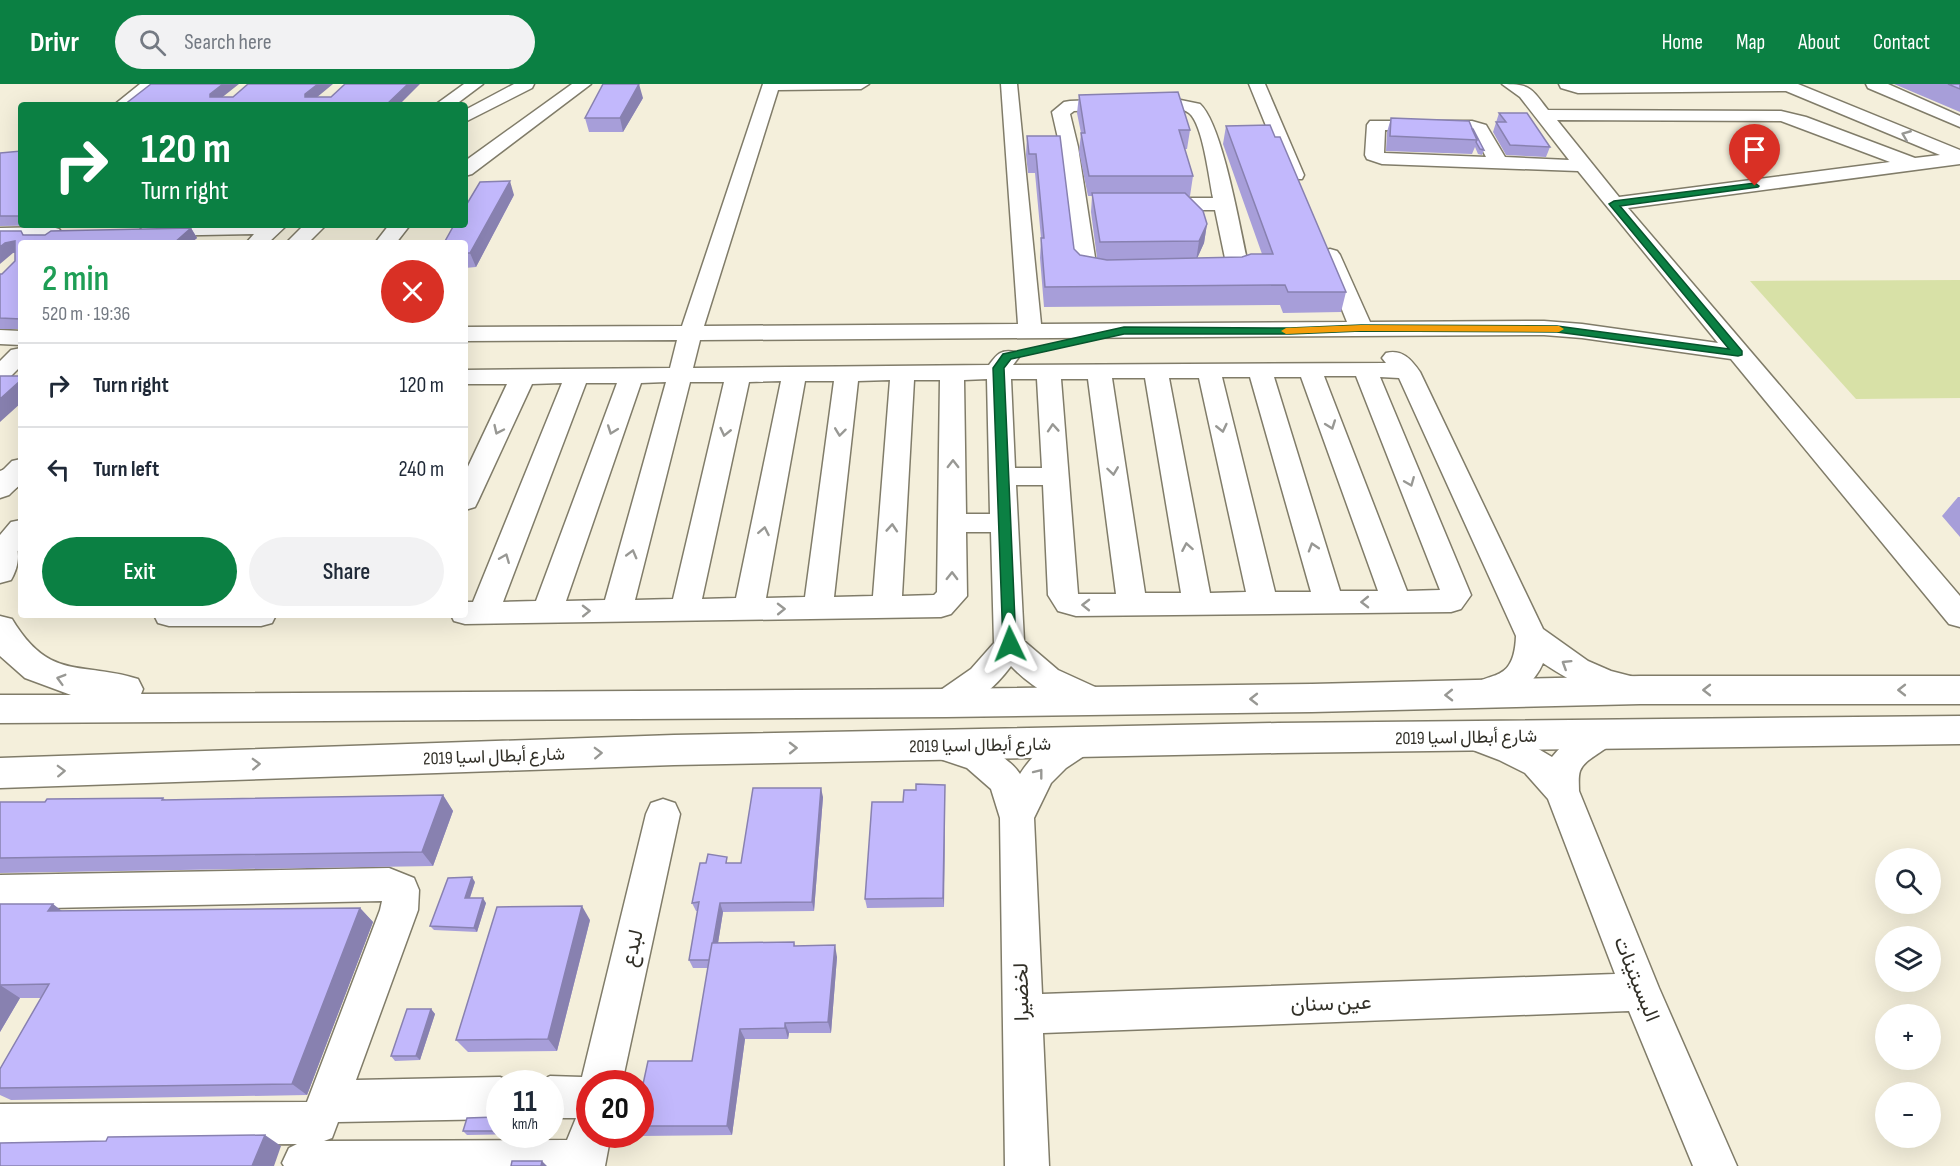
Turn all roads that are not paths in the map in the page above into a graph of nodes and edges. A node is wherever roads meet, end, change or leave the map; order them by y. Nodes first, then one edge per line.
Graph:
1 (150, 84) edge
2 (475, 84) edge
3 (501, 84) edge
4 (526, 84) edge
5 (582, 84) edge
6 (753, 84) edge
7 (861, 84) edge
8 (1008, 84) edge
9 (1257, 84) edge
10 (1509, 84) edge
11 (1567, 84) edge
12 (1829, 84) edge
13 (1874, 84) edge
14 (771, 85) edge
15 (1785, 85) edge
16 (1640, 87) junction
17 (127, 102) edge
18 (448, 102) edge
19 (468, 109) edge
20 (468, 115) edge
21 (1544, 115) junction
22 (1668, 116) junction
23 (1960, 122) edge
24 (1276, 130) junction
25 (1254, 131) edge
26 (1208, 132) junction
27 (1231, 132) edge
28 (1960, 140) edge
29 (1069, 147) junction
30 (1014, 148) junction
31 (1960, 158) edge
32 (1498, 162) junction
33 (1913, 164) junction
34 (1584, 166) junction
35 (468, 168) edge
36 (1305, 196) edge
37 (1077, 204) junction
38 (1100, 204) edge
39 (1134, 204) edge
40 (1225, 204) junction
41 (1614, 204) junction
42 (313, 228) edge
43 (398, 228) edge
44 (135, 231) edge
45 (76, 232) edge
46 (254, 232) edge
47 (0, 234) edge
48 (46, 238) edge
49 (239, 240) edge
50 (299, 240) edge
51 (388, 240) edge
52 (1323, 240) edge
53 (0, 249) edge
54 (18, 249) edge
55 (1361, 328) junction
56 (1030, 330) junction
57 (1124, 330) junction
58 (1290, 331) junction
59 (691, 332) junction
60 (468, 334) edge
61 (0, 337) edge
62 (15, 351) edge
63 (1738, 353) junction
64 (1365, 369) junction
65 (1260, 370) junction
66 (1310, 370) junction
67 (1156, 371) junction
68 (1209, 371) junction
69 (999, 372) junction
70 (1049, 372) junction
71 (1100, 372) junction
72 (1408, 372) junction
73 (902, 373) junction
74 (952, 373) junction
75 (0, 374) edge
76 (794, 374) junction
77 (847, 374) junction
78 (632, 375) junction
79 (681, 375) junction
80 (738, 375) junction
81 (523, 376) junction
82 (577, 376) junction
83 (468, 378) edge
84 (1441, 441) junction
85 (1394, 442) junction
86 (1057, 476) junction
87 (1003, 477) junction
88 (468, 495) edge
89 (953, 523) junction
90 (1005, 523) junction
91 (1396, 602) junction
92 (1329, 603) junction
93 (1263, 604) junction
94 (1132, 605) junction
95 (1198, 605) junction
96 (818, 608) junction
97 (887, 608) junction
98 (749, 609) junction
99 (685, 610) junction
100 (617, 611) junction
101 (474, 612) edge
102 (547, 612) junction
103 (1960, 616) edge
104 (0, 628) edge
105 (1531, 636) junction
106 (1010, 644) junction
107 (1640, 690) junction
108 (1960, 690) edge
109 (1482, 694) junction
110 (1093, 700) junction
111 (946, 703) junction
112 (307, 706) junction
113 (191, 707) junction
114 (0, 709) edge
115 (0, 724) edge
116 (1960, 730) edge
117 (1602, 735) junction
118 (1477, 738) junction
119 (1078, 743) junction
120 (943, 746) junction
121 (1, 773) edge
122 (1562, 791) junction
123 (663, 814) dead end
124 (1017, 818) junction
125 (0, 892) edge
126 (1641, 992) junction
127 (1021, 1014) junction
128 (604, 1070) edge
129 (486, 1099) edge
130 (322, 1112) junction
131 (0, 1125) edge
132 (586, 1154) edge
133 (303, 1164) edge
134 (381, 1164) edge
135 (1027, 1166) edge
136 (1715, 1166) edge

1 - 17 street
2 - 18 street
3 - 19 street
4 - 20 street
5 - 35 street
6 - 14 street
7 - 14 street
8 - 30 street
9 - 24 street
10 - 21 street
11 - 16 street
12 - 28 street
13 - 23 street
14 - 59 street
15 - 16 street
31 -> 15 street
16 - 22 street
21 - 22 street
21 - 34 street
22 - 33 street
24 - 25 street
24 - 36 street
26 - 27 street
26 - 29 street
26 - 40 street
29 - 30 street
29 - 37 street
30 - 56 street
31 - 33 street
32 - 32 street
32 - 34 street
33 - 41 street
34 - 41 street
37 - 38 street
37 - 40 street
39 - 40 street
41 - 63 street
42 - 50 street
43 - 51 street
44 - 46 street
45 - 48 street
46 - 49 street
47 - 48 street
52 - 55 street
53 - 54 street
55 - 58 street
55 - 63 street
56 - 57 street
56 - 59 street
57 - 58 street
57 - 69 street
58 - 72 street
59 - 60 street
59 - 79 street
61 - 62 street
62 - 75 street
63 - 103 street
64 - 66 street
64 - 72 street
64 - 85 street
65 - 66 street
65 - 68 street
92 -> 65 street
66 -> 91 street
67 - 68 street
67 - 71 street
95 -> 67 street
68 -> 93 street
69 - 70 street
69 - 74 street
69 - 87 street
70 - 71 street
86 -> 70 street
71 -> 94 street
72 - 84 street
73 - 74 street
73 - 77 street
97 -> 73 street
89 -> 74 street
76 - 77 street
76 - 80 street
98 -> 76 street
77 -> 96 street
78 - 79 street
78 - 82 street
78 -> 102 street
79 - 80 street
100 -> 79 street
80 -> 99 street
81 - 82 street
81 - 83 street
81 -> 88 street
101 -> 82 street
84 - 85 street
84 - 105 street
85 -> 91 street
86 - 87 street
94 -> 86 street
87 - 90 street
89 - 90 street
97 -> 89 street
90 - 106 street
91 -> 92 street
92 - 93 street
93 - 95 street
94 - 95 street
96 - 97 street
98 -> 96 street
98 - 99 street
99 - 100 street
102 -> 100 street
101 - 102 street
112 -> 104 main road
107 -> 105 street
105 - 109 street
106 - 110 street
106 - 111 street
108 -> 107 main road
107 - 109 main road
109 -> 110 main road
110 - 111 main road
111 - 112 main road
112 - 113 main road
113 - 114 main road
113 - 115 main road
116 - 117 main road, شارع أبطال اسيا 2019
117 - 118 main road, شارع أبطال اسيا 2019
117 - 122 street
118 - 119 main road, شارع أبطال اسيا 2019
118 - 122 street, البسيتينات
119 - 120 main road, شارع أبطال اسيا 2019
124 -> 119 street, لخضيرا
121 -> 120 main road, شارع أبطال اسيا 2019
120 - 124 street, لخضيرا
122 - 126 street, البسيتينات
123 - 128 street, لبدع
124 - 127 street, لخضيرا
125 - 130 street
126 - 127 street, عين سنان
126 - 136 street, البسيتينات
127 - 135 street, لخضيرا
129 - 130 street
130 - 131 street
130 - 133 street
132 - 134 street
133 - 134 street

